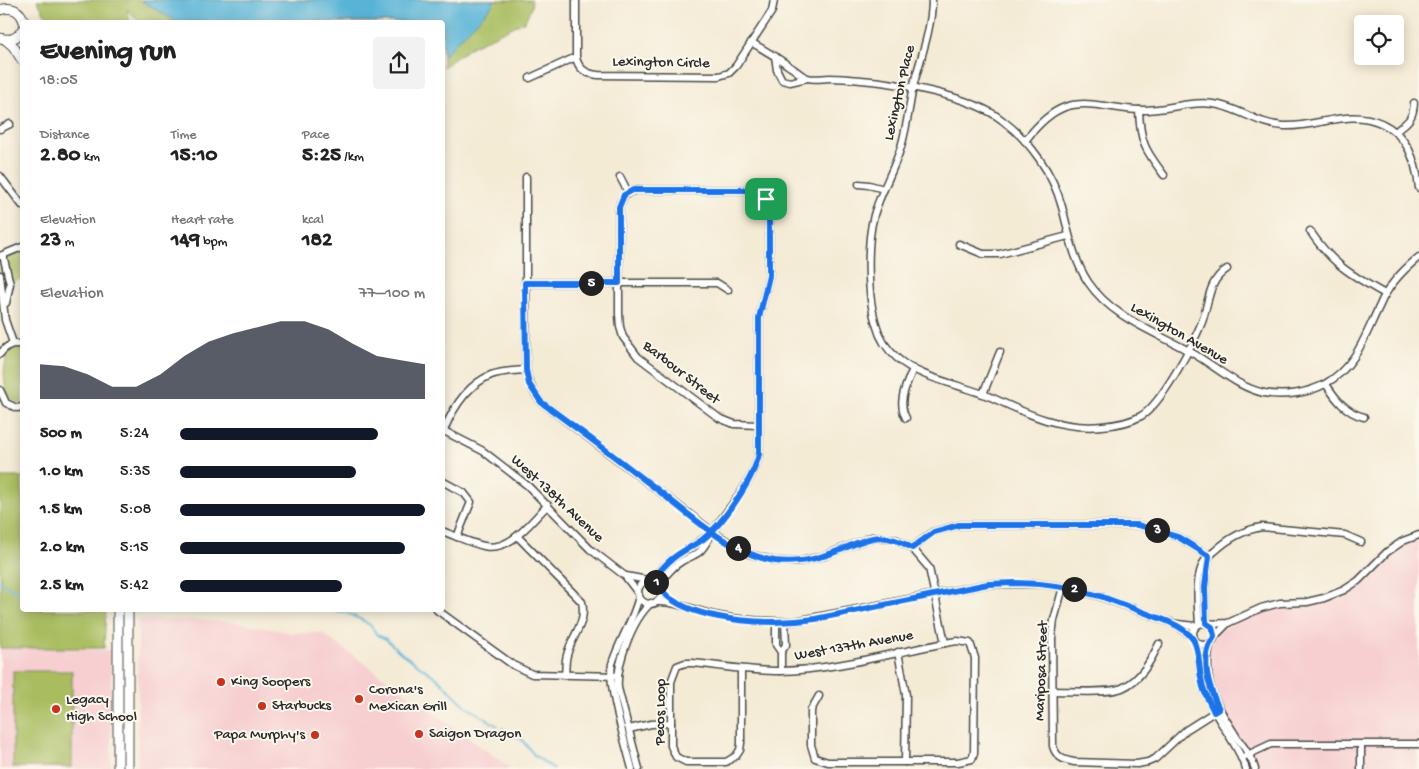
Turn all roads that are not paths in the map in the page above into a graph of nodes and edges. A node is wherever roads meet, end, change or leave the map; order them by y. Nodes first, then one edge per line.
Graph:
1 (576, 0) edge
2 (774, 0) edge
3 (932, 0) edge
4 (3, 6) edge
5 (23, 20) edge
6 (20, 36) edge
7 (2, 39) edge
8 (751, 42) junction
9 (576, 56) junction
10 (775, 56) junction
11 (20, 57) edge
12 (530, 78) dead end
13 (807, 78) junction
14 (913, 89) junction
15 (1414, 103) dead end
16 (1139, 110) junction
17 (10, 124) dead end
18 (0, 129) edge
19 (1395, 132) junction
20 (1025, 141) junction
21 (1164, 175) dead end
22 (0, 176) edge
23 (526, 177) dead end
24 (620, 177) dead end
25 (774, 184) dead end
26 (859, 184) dead end
27 (1419, 188) edge
28 (884, 189) junction
29 (628, 192) junction
30 (764, 195) junction
31 (20, 202) edge
32 (1310, 231) dead end
33 (1068, 236) junction
34 (959, 244) dead end
35 (20, 248) edge
36 (1, 255) edge
37 (1419, 256) edge
38 (1227, 269) dead end
39 (0, 275) edge
40 (525, 283) junction
41 (619, 283) junction
42 (728, 290) dead end
43 (1385, 294) junction
44 (5, 306) junction
45 (13, 344) junction
46 (20, 345) edge
47 (1188, 350) junction
48 (1000, 352) dead end
49 (0, 354) edge
50 (913, 369) junction
51 (526, 370) junction
52 (1326, 384) junction
53 (0, 390) edge
54 (984, 394) junction
55 (6, 402) junction
56 (20, 407) edge
57 (0, 408) edge
58 (1364, 417) dead end
59 (906, 418) dead end
60 (758, 425) junction
61 (445, 426) edge
62 (445, 431) edge
63 (445, 483) edge
64 (548, 505) junction
65 (445, 532) edge
66 (713, 532) junction
67 (1419, 535) edge
68 (458, 536) junction
69 (517, 536) junction
70 (1361, 542) dead end
71 (912, 548) junction
72 (1209, 556) junction
73 (625, 576) junction
74 (649, 580) junction
75 (1063, 587) junction
76 (661, 589) junction
77 (935, 594) junction
78 (638, 595) junction
79 (653, 603) junction
80 (679, 604) junction
81 (118, 612) edge
82 (128, 612) edge
83 (440, 612) edge
84 (776, 622) junction
85 (786, 622) junction
86 (1228, 623) junction
87 (1175, 624) junction
88 (1202, 624) junction
89 (1214, 636) junction
90 (1194, 639) junction
91 (945, 643) junction
92 (1210, 643) junction
93 (1159, 644) dead end
94 (781, 652) junction
95 (898, 652) junction
96 (677, 666) joint
97 (741, 669) junction
98 (781, 671) junction
99 (566, 675) junction
100 (614, 676) junction
101 (1052, 691) junction
102 (819, 696) dead end
103 (1217, 711) junction
104 (671, 723) junction
105 (629, 729) junction
106 (1361, 744) junction
107 (1419, 744) edge
108 (1249, 754) junction
109 (1242, 758) junction
110 (905, 762) junction
111 (118, 769) edge
112 (128, 769) edge
113 (632, 769) edge
114 (640, 769) edge
115 (1246, 769) edge
116 (1255, 769) edge
117 (1361, 769) edge

1 - 9 street
2 - 8 street, Lexington Circle
3 - 14 street, Lexington Place
4 - 5 main road
6 - 7 main road
7 - 11 main road
8 - 9 street, Lexington Circle
8 - 10 street
9 - 12 street
10 - 13 street
10 - 13 street, Lexington Avenue
13 - 14 street, Lexington Avenue
14 - 20 street, Lexington Avenue
14 - 28 street, Lexington Place
15 - 19 street
16 - 19 street
16 - 20 street
16 - 21 street
17 - 18 street
19 - 27 street
20 - 33 street, Lexington Avenue
22 - 31 street
23 - 40 street
24 - 29 street
25 - 30 street
26 - 28 street
28 - 50 street, Lexington Place
29 - 30 street
29 - 41 street, Barbour Street
30 - 60 street
32 - 43 street
33 - 34 street
33 - 47 street, Lexington Avenue
35 - 36 street
36 - 44 street
37 - 43 street, Lexington Avenue
38 - 47 street, Lexington Place
39 - 44 street
40 - 41 street
40 - 51 street
41 - 42 street
41 - 60 street, Barbour Street
43 - 52 street, Lexington Avenue
44 - 45 street
45 - 46 street
45 - 49 street
47 - 52 street, Lexington Avenue
47 - 54 street, Lexington Place
48 - 54 street
50 - 54 street, Lexington Place
50 - 59 street
51 - 61 street
51 - 66 street
52 - 58 street
53 - 55 street
55 - 56 street
55 - 57 street
60 - 66 street
62 - 64 street, West 138th Avenue
63 - 68 street
64 - 69 street
64 - 73 street, West 138th Avenue
65 - 68 street
66 - 71 street
66 - 74 street
66 - 76 street
67 - 86 street
68 - 69 street
69 - 99 street
70 - 72 street
71 - 72 street
71 - 77 street
72 - 88 street
73 - 74 street, West 138th Avenue
73 - 78 street, West 138th Avenue
74 - 76 street
74 - 78 street
75 - 77 street
75 - 87 street
75 - 101 street, Mariposa Street
76 - 79 street
76 - 80 street
77 - 85 street
77 - 91 street
78 - 79 street
78 - 100 street
79 - 80 street
79 - 100 street
80 - 84 street
81 - 111 main road
82 - 112 main road
83 - 99 street
84 - 85 street
84 - 94 street
85 - 94 street
86 - 88 street
86 - 89 street
87 - 88 street
87 - 90 street
88 - 89 street
88 - 90 street
89 - 92 street
90 - 92 street
90 - 103 street
91 - 95 street, West 137th Avenue
91 - 110 street, West 137th Avenue
92 - 103 street
93 - 101 street
94 - 98 street
95 - 98 street, West 137th Avenue
95 - 110 street
96 - 97 street, West 137th Avenue
96 - 104 street, Pecos Loop
97 - 98 street, West 137th Avenue
97 - 104 street, Pecos Loop
99 - 100 street
100 - 105 street
100 - 113 street
101 - 103 street, Mariposa Street
102 - 110 street
103 - 108 street
103 - 109 street
104 - 105 street
105 - 114 street
106 - 107 street
106 - 108 street
106 - 117 street
108 - 109 street
108 - 116 street
109 - 115 street

